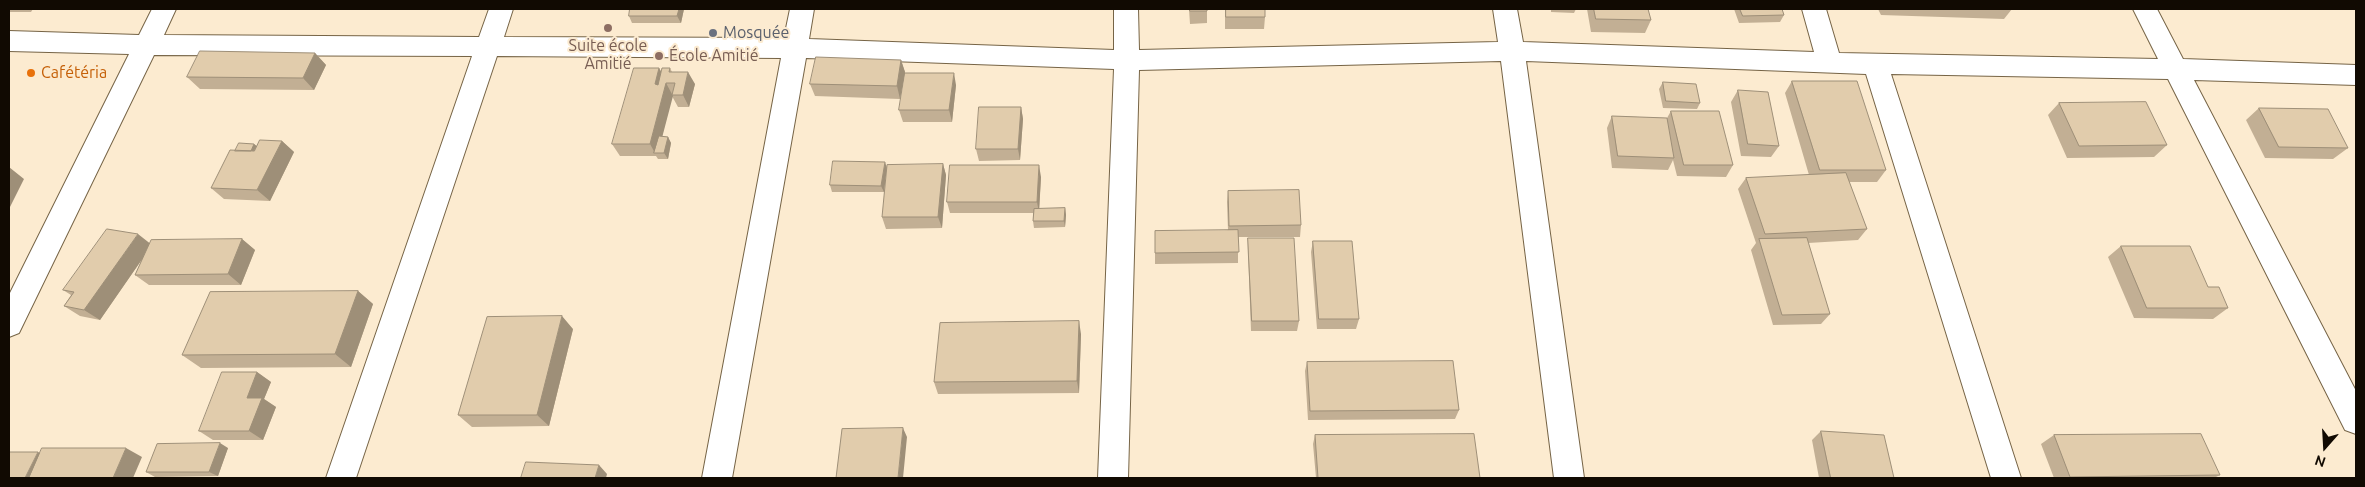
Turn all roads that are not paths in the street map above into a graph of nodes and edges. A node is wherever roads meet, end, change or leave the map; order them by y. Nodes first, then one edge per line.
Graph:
1 (164, 9) edge
2 (501, 9) edge
3 (802, 9) edge
4 (1126, 9) edge
5 (1505, 9) edge
6 (1814, 9) edge
7 (2145, 9) edge
8 (9, 41) edge
9 (145, 45) junction
10 (489, 45) junction
11 (795, 48) junction
12 (1512, 51) junction
13 (1127, 60) junction
14 (1829, 62) junction
15 (1875, 63) junction
16 (2176, 69) junction
17 (2356, 75) edge
18 (9, 324) edge
19 (2356, 420) edge
20 (341, 478) edge
21 (717, 478) edge
22 (1113, 478) edge
23 (1569, 478) edge
24 (2006, 478) edge

1 - 9 street
2 - 10 street
3 - 11 street
4 - 13 street
5 - 12 street
6 - 14 street
7 - 16 street
8 - 9 street
9 - 10 street
9 - 18 street
10 - 11 street
10 - 20 street
11 - 13 street
11 - 21 street
12 - 13 street
12 - 14 street
12 - 23 street
13 - 22 street
14 - 15 street
15 - 16 street
15 - 24 street
16 - 17 street
16 - 19 street

